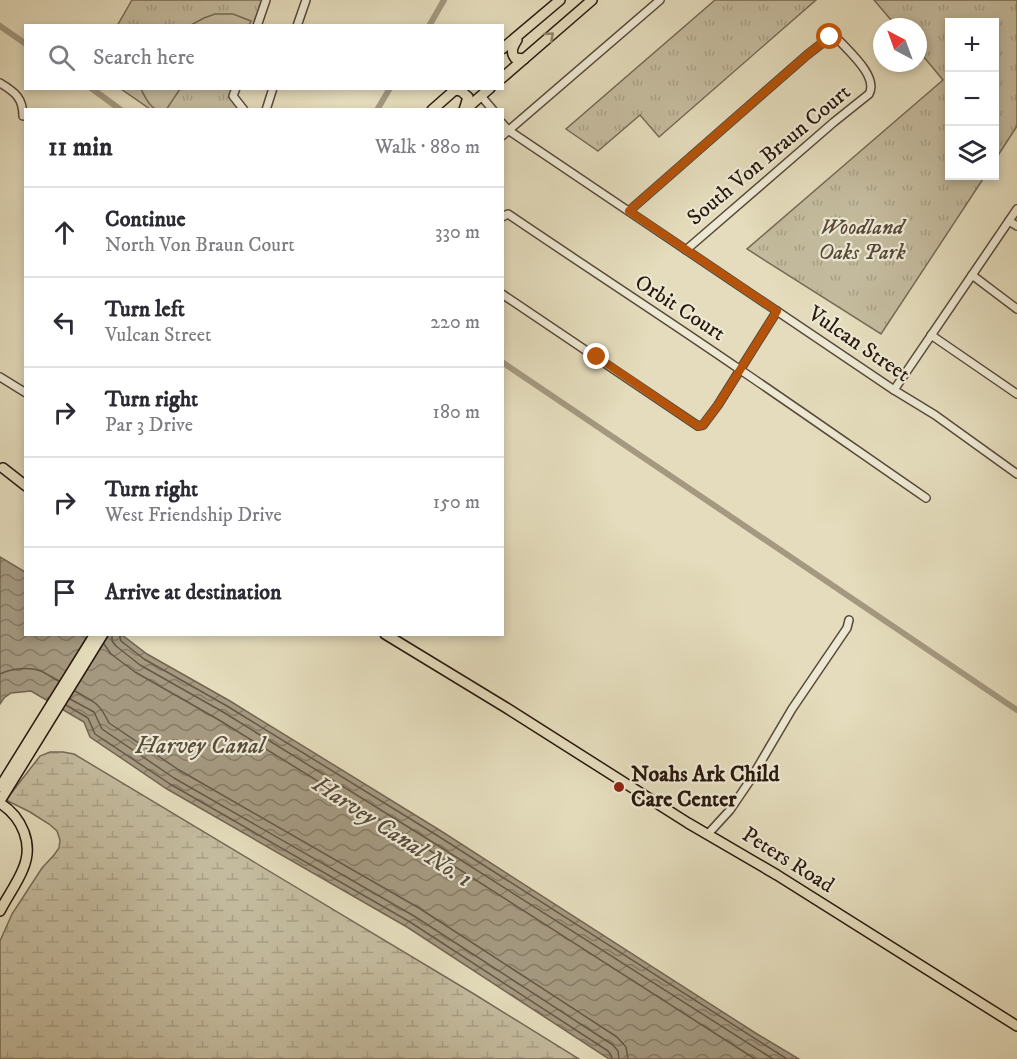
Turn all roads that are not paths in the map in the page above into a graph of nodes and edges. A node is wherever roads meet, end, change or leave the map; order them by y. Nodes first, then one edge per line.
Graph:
1 (266, 0) edge
2 (306, 0) edge
3 (560, 0) edge
4 (592, 0) edge
5 (660, 0) edge
6 (584, 4) edge
7 (258, 24) edge
8 (298, 24) edge
9 (531, 25) junction
10 (504, 47) edge
11 (524, 59) junction
12 (504, 76) edge
13 (0, 83) edge
14 (272, 90) edge
15 (455, 90) edge
16 (458, 90) edge
17 (488, 90) edge
18 (234, 92) edge
19 (481, 96) junction
20 (243, 108) edge
21 (267, 108) edge
22 (433, 108) edge
23 (465, 108) edge
24 (466, 108) edge
25 (491, 108) edge
26 (23, 116) dead end
27 (505, 133) edge
28 (1017, 209) edge
29 (629, 211) junction
30 (504, 216) edge
31 (1009, 221) junction
32 (1017, 226) edge
33 (686, 249) junction
34 (972, 275) junction
35 (504, 295) edge
36 (1017, 309) edge
37 (777, 311) junction
38 (931, 335) junction
39 (741, 370) junction
40 (0, 377) edge
41 (894, 390) junction
42 (24, 392) edge
43 (1017, 394) edge
44 (1, 467) edge
45 (1017, 474) edge
46 (24, 479) edge
47 (24, 484) edge
48 (926, 498) dead end
49 (849, 620) dead end
50 (93, 636) edge
51 (102, 636) edge
52 (388, 636) edge
53 (0, 787) edge
54 (0, 802) edge
55 (708, 834) junction
56 (0, 911) edge
57 (1017, 1026) edge

1 - 7 street
2 - 8 street
3 - 9 main road
4 - 6 main road
5 - 27 street
11 -> 6 main road
9 - 10 main road
9 - 11 main road
11 - 12 main road
13 - 26 street
14 - 21 street
15 - 22 main road
16 - 23 main road
17 - 19 main road
18 - 20 street
19 - 24 main road
19 - 25 street
27 - 29 street, Vulcan Street
28 - 31 street
29 - 33 street, Vulcan Street
29 - 33 street, South Von Braun Court
30 - 39 street, Orbit Court
31 - 32 street
31 - 34 street
33 - 37 street, Vulcan Street
34 - 36 street
34 - 38 street
35 - 39 street
37 - 39 street
37 - 41 street, Vulcan Street
38 - 41 street
38 - 43 street
39 - 48 street, Orbit Court
40 - 42 street
41 - 45 street, Vulcan Street
44 - 46 main road
44 - 47 main road
49 - 55 street
50 - 53 main road
51 - 54 main road
52 - 55 main road, Peters Road
54 - 56 main road
55 - 57 main road, Peters Road

